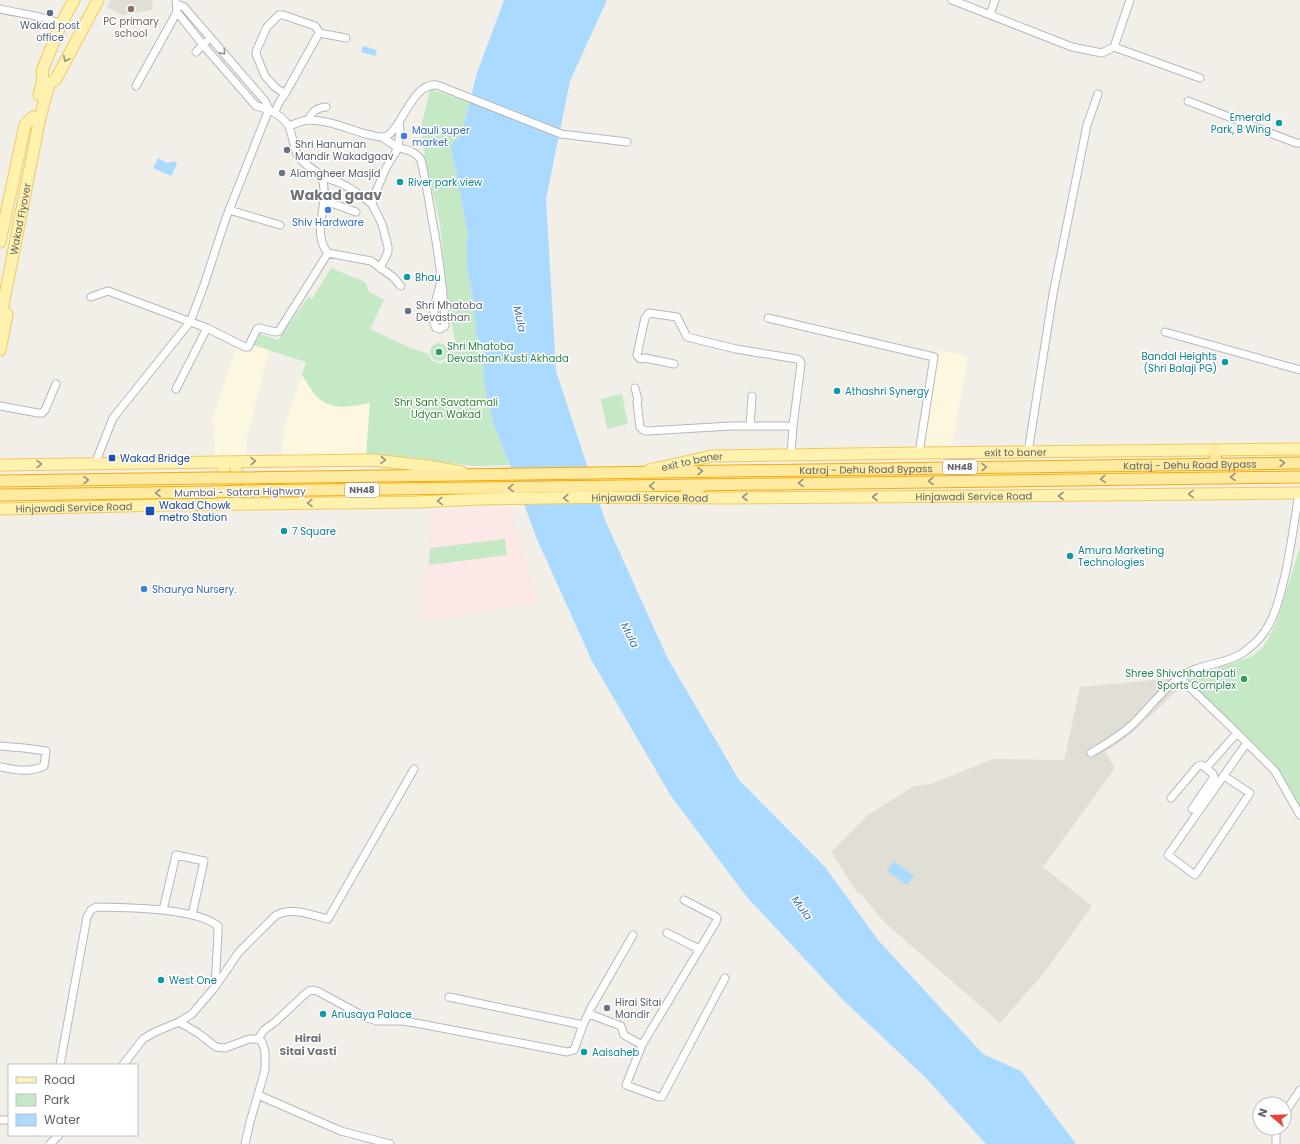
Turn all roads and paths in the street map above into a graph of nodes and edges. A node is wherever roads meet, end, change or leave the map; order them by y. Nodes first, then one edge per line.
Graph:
1 (74, 0) edge
2 (98, 0) edge
3 (952, 0) edge
4 (995, 0) edge
5 (1130, 0) edge
6 (176, 5) edge
7 (0, 9) edge
8 (990, 14) junction
9 (61, 24) junction
10 (319, 33) junction
11 (210, 37) junction
12 (346, 38) dead end
13 (203, 45) junction
14 (1114, 46) junction
15 (196, 52) dead end
16 (1200, 78) dead end
17 (136, 86) dead end
18 (285, 94) junction
19 (1098, 94) dead end
20 (1188, 101) dead end
21 (326, 107) dead end
22 (272, 111) junction
23 (36, 117) junction
24 (308, 120) junction
25 (398, 122) junction
26 (289, 126) junction
27 (33, 134) junction
28 (382, 137) junction
29 (627, 142) dead end
30 (1300, 143) edge
31 (398, 148) junction
32 (321, 177) junction
33 (323, 200) junction
34 (372, 204) junction
35 (229, 210) junction
36 (356, 212) dead end
37 (280, 225) dead end
38 (0, 242) edge
39 (328, 252) junction
40 (380, 268) junction
41 (441, 281) junction
42 (401, 286) dead end
43 (91, 297) dead end
44 (0, 298) edge
45 (768, 318) dead end
46 (0, 321) edge
47 (190, 322) junction
48 (207, 328) junction
49 (1165, 332) dead end
50 (0, 350) edge
51 (674, 364) dead end
52 (1300, 370) edge
53 (56, 384) dead end
54 (635, 388) dead end
55 (176, 389) dead end
56 (752, 396) dead end
57 (0, 406) edge
58 (750, 426) junction
59 (793, 426) junction
60 (1300, 449) edge
61 (1215, 450) junction
62 (919, 452) junction
63 (1028, 452) junction
64 (791, 455) junction
65 (224, 462) junction
66 (236, 462) junction
67 (1300, 463) edge
68 (96, 464) junction
69 (1216, 464) junction
70 (0, 465) edge
71 (636, 472) junction
72 (477, 474) junction
73 (1300, 476) edge
74 (0, 481) edge
75 (704, 485) junction
76 (619, 492) junction
77 (1300, 493) edge
78 (480, 494) junction
79 (0, 495) edge
80 (682, 497) junction
81 (223, 504) junction
82 (236, 504) junction
83 (0, 509) edge
84 (1179, 677) junction
85 (1237, 733) junction
86 (1247, 743) junction
87 (0, 746) edge
88 (1091, 753) dead end
89 (0, 767) edge
90 (1206, 768) junction
91 (414, 769) dead end
92 (1224, 776) junction
93 (1171, 798) dead end
94 (1192, 809) dead end
95 (1300, 815) edge
96 (684, 900) dead end
97 (163, 910) junction
98 (192, 915) junction
99 (667, 933) dead end
100 (634, 934) dead end
101 (699, 949) junction
102 (725, 978) dead end
103 (215, 988) junction
104 (450, 997) dead end
105 (589, 1014) junction
106 (179, 1022) junction
107 (583, 1025) junction
108 (260, 1040) junction
109 (642, 1045) junction
110 (60, 1064) edge
111 (124, 1064) edge
112 (1300, 1090) edge
113 (258, 1095) junction
114 (1292, 1102) edge
115 (58, 1136) edge
116 (50, 1144) edge
117 (245, 1144) edge
118 (390, 1144) edge

1 - 9 main road
2 -> 23 main road
3 - 8 street
4 - 8 street
5 - 14 street
6 - 11 street
6 - 13 street
6 - 17 street
7 - 9 street
8 - 14 street
9 - 23 main road
10 - 12 street
10 - 18 street
10 - 18 street
11 - 13 street
11 -> 22 street
13 - 15 street
13 - 22 street
14 - 16 street
18 - 22 street
19 - 63 street
20 - 30 street
21 - 24 street
22 - 26 street
22 - 35 street
23 - 27 main road, Wakad Flyover
23 - 38 main road
23 - 50 main road
24 - 26 street
24 - 28 street
25 - 28 street
25 - 29 street
25 - 31 street
26 - 32 street
27 - 44 main road, Wakad Flyover
27 - 46 main road, Wakad Flyover
28 - 31 street
31 - 34 street
31 - 41 street
32 - 33 street
32 - 34 street
33 - 36 street
33 - 39 street
34 - 40 street
35 - 37 street
35 - 47 street
39 - 40 street
39 - 48 street
40 - 42 street
41 - 41 street
43 - 47 street
45 - 62 street
47 - 48 street
47 - 68 street
48 - 55 street
49 - 52 street
51 - 59 street
53 - 57 street
54 - 58 street
56 - 58 street
58 - 59 street
59 - 64 street
60 - 61 main road, exit to baner
61 - 63 main road, exit to baner
61 - 69 highway
62 - 63 main road, exit to baner
62 - 64 main road, exit to baner
64 - 71 main road, exit to baner
65 - 66 main road
65 - 68 main road
65 - 81 main road
66 -> 72 main road
66 - 82 main road
69 -> 67 highway, Katraj - Dehu Road Bypass / NH48
70 -> 68 main road
71 -> 69 highway, Katraj - Dehu Road Bypass / NH48
71 - 72 highway, Katraj - Dehu Road Bypass / NH48
74 -> 72 highway, Mumbai - Satara Highway / NH48, bridge
73 -> 75 highway, Katraj - Dehu Road Bypass / NH48
75 -> 76 highway, Katraj - Dehu Road Bypass / NH48
75 - 80 highway
76 -> 78 highway, Katraj - Dehu Road Bypass / NH48
76 - 80 main road, Hinjawadi Service Road
77 -> 80 main road, Hinjawadi Service Road
77 - 84 street
78 -> 79 highway, Mumbai - Satara Highway / NH48, bridge
78 -> 82 main road, Hinjawadi Service Road
81 - 82 main road, Hinjawadi Service Road
81 - 83 main road, Hinjawadi Service Road
84 - 85 street
84 - 88 street
85 - 86 street
85 - 90 street
86 - 92 street
86 - 95 street
87 - 89 street
90 - 93 street
90 - 94 street
91 - 103 street
92 - 92 street
96 - 101 street
97 - 98 street
97 - 98 street
97 - 110 street
98 - 103 street
99 - 101 street
100 - 105 street
101 - 109 street
102 - 109 street
103 - 106 street
104 - 107 street
105 - 107 street
105 - 109 street
106 - 108 street
106 - 111 street
107 - 108 street
108 - 113 street
112 - 114 street
113 - 117 street
113 - 118 street
115 - 116 street

